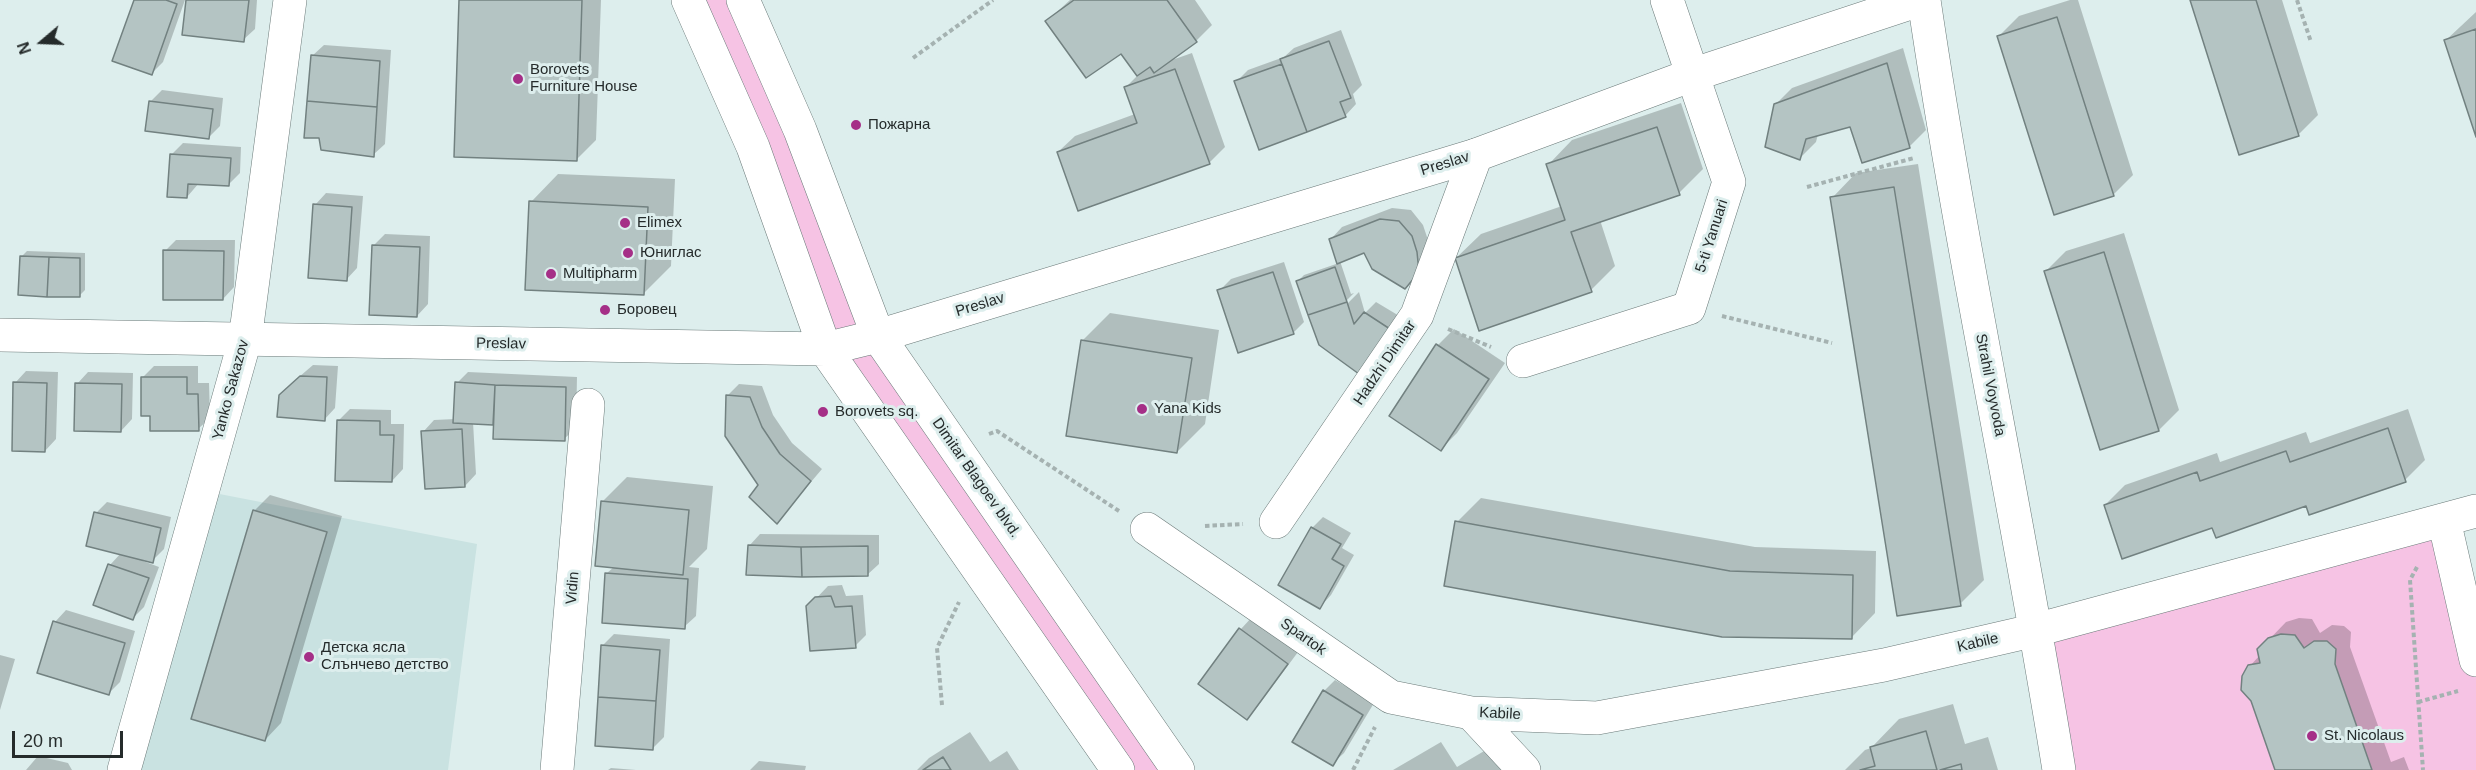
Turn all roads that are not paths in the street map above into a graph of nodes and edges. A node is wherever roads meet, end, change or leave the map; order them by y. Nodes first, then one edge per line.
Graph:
1 (290, 0) edge
2 (688, 0) edge
3 (744, 0) edge
4 (1667, 0) edge
5 (1918, 0) edge
6 (1924, 0) edge
7 (1692, 75) junction
8 (1476, 154) junction
9 (0, 335) edge
10 (878, 336) junction
11 (245, 340) junction
12 (825, 349) junction
13 (1523, 361) road end
14 (588, 405) dead end
15 (2476, 511) edge
16 (2444, 520) junction
17 (1276, 522) road end
18 (1147, 529) road end
19 (2036, 630) junction
20 (2471, 674) edge
21 (1471, 713) junction
22 (124, 770) edge
23 (557, 770) edge
24 (1118, 770) edge
25 (1178, 770) edge
26 (1524, 770) edge
27 (2058, 770) edge

1 - 11 street, Yanko Sakazov
2 - 12 street
3 - 10 street, Dimitar Blagoev blvd.
4 - 7 street, 5-ti Yanuari
5 - 7 street, Preslav
6 - 19 street, Strahil Voyvoda
7 - 8 street, Preslav
7 - 13 street, 5-ti Yanuari
8 - 10 street, Preslav
8 - 17 street, Hadzhi Dimitar
9 - 11 street, Preslav
10 - 12 street, Preslav
10 - 25 street, Dimitar Blagoev blvd.
11 - 12 street, Preslav
11 - 22 street, Yanko Sakazov
12 - 24 street
14 - 23 street, Vidin
15 - 16 street, Kabile
16 - 19 street, Kabile
16 - 20 street
18 - 21 street, Spartok
19 - 21 street, Kabile
19 - 27 street, Strahil Voyvoda
21 - 26 street

